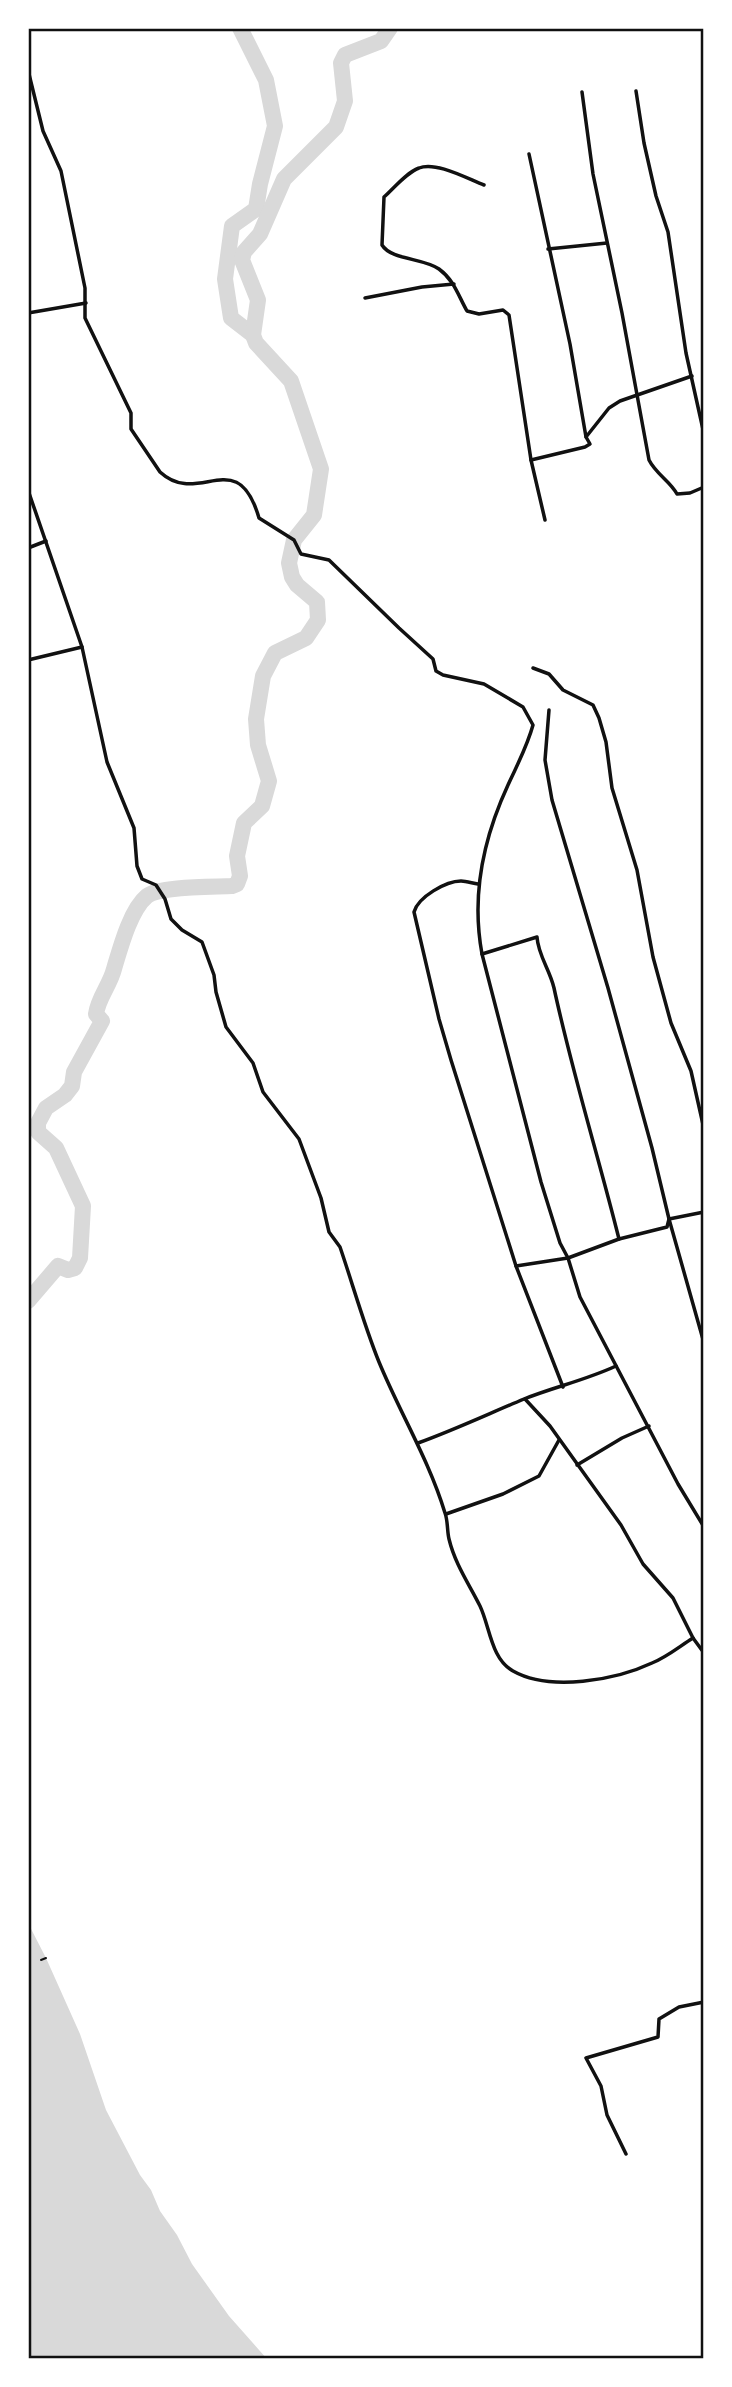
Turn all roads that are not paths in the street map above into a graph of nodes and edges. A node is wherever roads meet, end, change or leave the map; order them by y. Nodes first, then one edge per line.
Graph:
1 (28, 70) edge
2 (636, 91) dead end
3 (582, 92) dead end
4 (529, 154) dead end
5 (484, 185) dead end
6 (607, 243) junction
7 (548, 249) junction
8 (454, 284) junction
9 (365, 298) dead end
10 (86, 303) junction
11 (28, 313) edge
12 (692, 376) junction
13 (638, 394) junction
14 (704, 434) edge
15 (586, 437) junction
16 (531, 460) junction
17 (704, 487) edge
18 (28, 490) edge
19 (545, 520) dead end
20 (46, 541) junction
21 (28, 548) edge
22 (82, 647) junction
23 (28, 660) edge
24 (533, 668) dead end
25 (549, 710) dead end
26 (478, 884) junction
27 (482, 954) junction
28 (704, 1129) edge
29 (704, 1212) edge
30 (668, 1219) junction
31 (619, 1239) junction
32 (568, 1258) junction
33 (516, 1266) junction
34 (704, 1343) edge
35 (616, 1366) junction
36 (563, 1387) junction
37 (525, 1399) junction
38 (649, 1426) junction
39 (559, 1440) junction
40 (418, 1444) junction
41 (577, 1465) junction
42 (446, 1514) junction
43 (704, 1527) edge
44 (693, 1638) junction
45 (704, 1653) edge
46 (704, 2002) edge
47 (626, 2154) dead end

1 - 10 street
2 - 12 street
3 - 6 street
4 - 7 street
5 - 8 street
6 - 7 street
6 - 13 street
7 - 15 street
8 - 9 street
8 - 16 street
10 - 11 street
10 - 26 street
12 - 13 street
12 - 14 street
13 - 15 street
13 - 17 street
15 - 16 street
16 - 19 street
18 - 20 street
20 - 21 street
20 - 22 street
22 - 23 street
22 - 40 street
24 - 28 street
25 - 30 street
26 - 27 street
26 - 33 street
27 - 31 street
27 - 32 street
29 - 30 street
30 - 31 street
30 - 34 street
31 - 32 street
32 - 33 street
32 - 35 street
33 - 36 street
35 - 36 street
35 - 38 street
36 - 37 street
37 - 39 street
37 - 40 street
38 - 41 street
38 - 43 street
39 - 41 street
39 - 42 street
40 - 42 street
41 - 44 street
42 - 44 street
44 - 45 street
46 - 47 street

